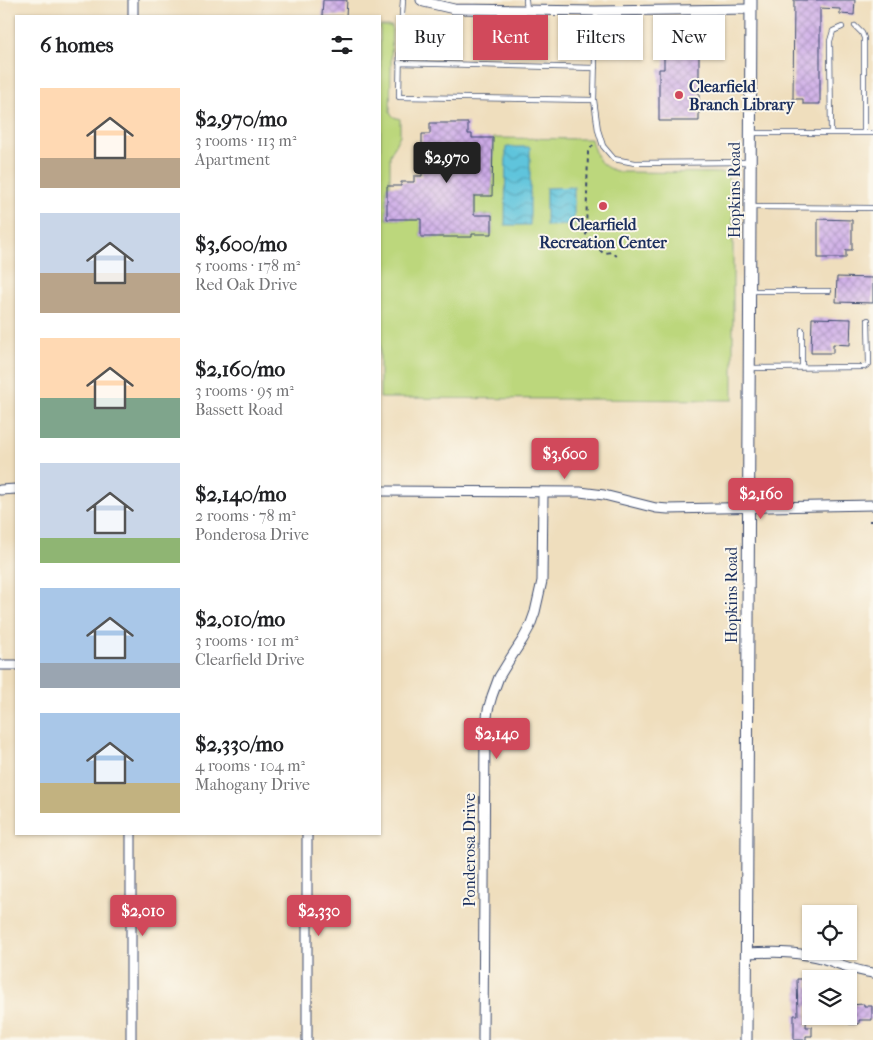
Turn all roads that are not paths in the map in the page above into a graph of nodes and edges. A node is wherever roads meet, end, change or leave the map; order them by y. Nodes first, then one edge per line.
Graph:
1 (133, 0) edge
2 (404, 0) edge
3 (421, 0) edge
4 (526, 0) edge
5 (751, 5) edge
6 (527, 10) junction
7 (596, 11) junction
8 (133, 15) edge
9 (855, 26) dead end
10 (842, 27) dead end
11 (399, 63) junction
12 (595, 68) junction
13 (594, 100) junction
14 (750, 133) junction
15 (831, 133) junction
16 (864, 133) junction
17 (873, 133) edge
18 (750, 162) junction
19 (750, 207) junction
20 (873, 208) edge
21 (750, 291) junction
22 (829, 291) dead end
23 (868, 320) dead end
24 (802, 330) dead end
25 (749, 368) junction
26 (802, 368) junction
27 (15, 489) edge
28 (0, 490) edge
29 (381, 491) edge
30 (543, 492) junction
31 (873, 505) edge
32 (748, 507) junction
33 (0, 665) edge
34 (15, 665) edge
35 (131, 835) edge
36 (307, 835) edge
37 (746, 953) junction
38 (873, 973) edge
39 (131, 1040) edge
40 (306, 1040) edge
41 (483, 1040) edge
42 (746, 1040) edge

1 - 8 street
2 - 11 lane
3 - 6 street
4 - 6 lane
5 - 7 street
5 - 14 street, Hopkins Road
6 - 7 street
7 - 12 lane
9 - 16 lane
10 - 15 lane
11 - 12 lane
11 - 13 lane
12 - 13 lane
13 - 18 lane
14 - 15 lane
14 - 18 street, Hopkins Road
15 - 16 lane
16 - 17 lane
18 - 19 street, Hopkins Road
19 - 20 lane
19 - 21 street, Hopkins Road
21 - 22 lane
21 - 25 street, Hopkins Road
23 - 26 lane
24 - 26 lane
25 - 26 lane
25 - 32 street, Hopkins Road
27 - 28 street
29 - 30 street
30 - 32 street
30 - 41 street, Ponderosa Drive
31 - 32 street
32 - 37 street, Hopkins Road
33 - 34 street
35 - 39 street
36 - 40 street
37 - 38 street
37 - 42 street, Hopkins Road

